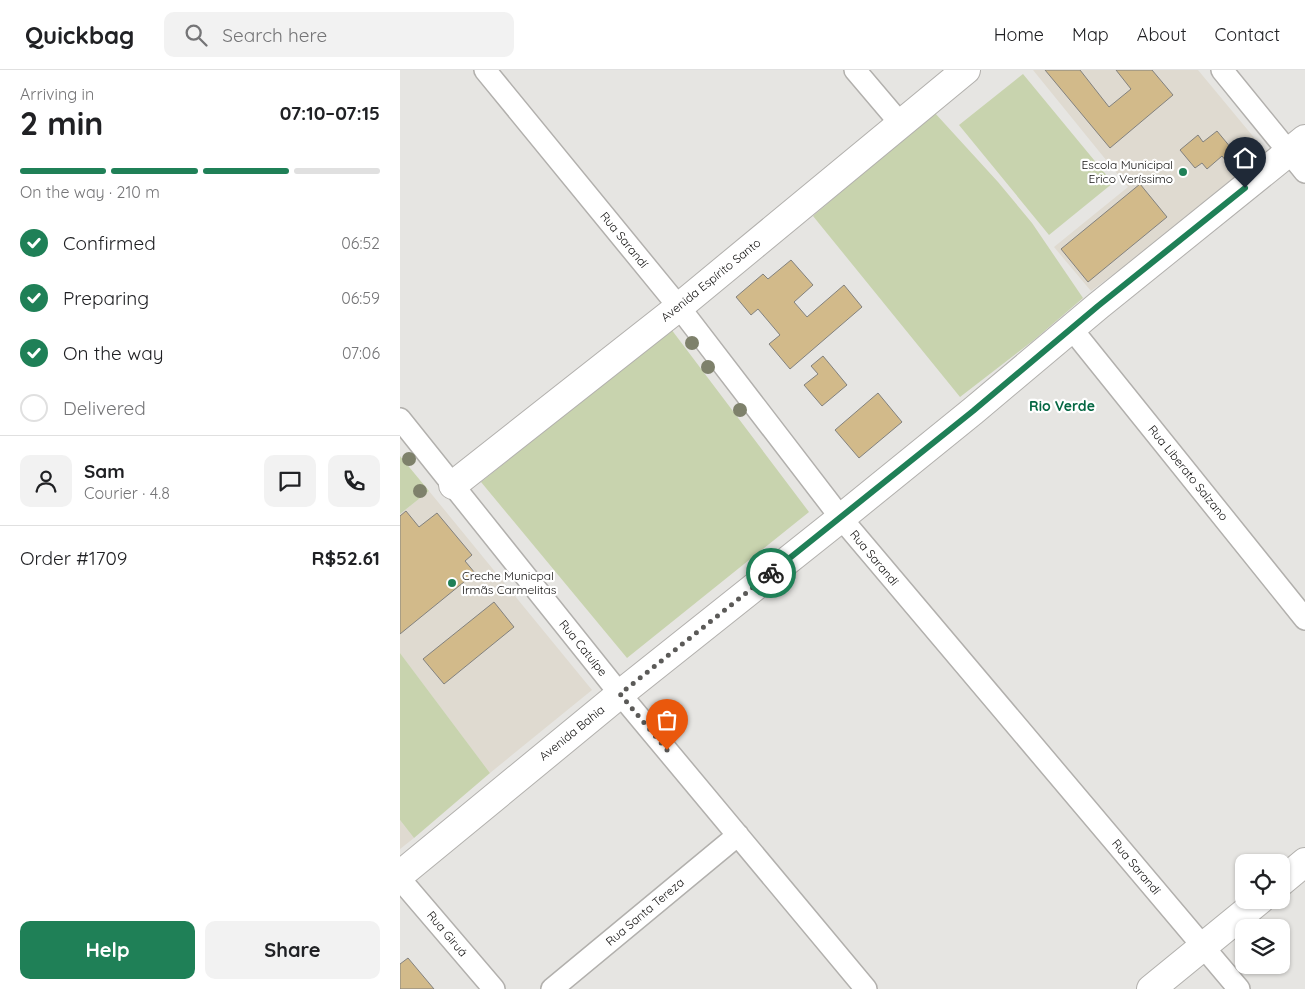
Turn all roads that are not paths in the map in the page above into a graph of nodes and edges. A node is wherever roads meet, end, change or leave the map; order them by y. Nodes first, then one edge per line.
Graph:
1 (485, 70) edge
2 (855, 70) edge
3 (966, 70) edge
4 (1222, 70) edge
5 (900, 123) junction
6 (1300, 154) edge
7 (679, 307) junction
8 (1071, 328) junction
9 (400, 419) edge
10 (453, 485) junction
11 (840, 518) junction
12 (1305, 619) edge
13 (620, 694) junction
14 (738, 835) junction
15 (1305, 862) edge
16 (1290, 874) edge
17 (400, 877) edge
18 (1249, 909) edge
19 (1204, 946) junction
20 (857, 986) edge
21 (494, 989) edge
22 (552, 989) edge
23 (1151, 989) edge
24 (1239, 989) edge

1 - 7 street, Rua Sarandí
2 - 5 street
3 - 5 street, Avenida Espírito Santo
4 - 6 street
5 - 7 street, Avenida Espírito Santo
6 - 8 street, Avenida Bahia
7 - 10 street, Avenida Espírito Santo
7 - 11 street, Rua Sarandí
8 - 11 street, Avenida Bahia
8 - 12 street, Rua Liberato Salzano
9 - 10 street, Rua Catuípe
10 - 13 street, Rua Catuípe
11 - 13 street, Avenida Bahia
11 - 19 street, Rua Sarandí
13 - 14 street, Rua Catuípe
13 - 17 street, Avenida Bahia
14 - 20 street, Rua Catuípe
14 - 22 street, Rua Santa Tereza
15 - 16 street
17 - 21 street, Rua Giruá
18 - 19 street
19 - 23 street
19 - 24 street, Rua Sarandí

